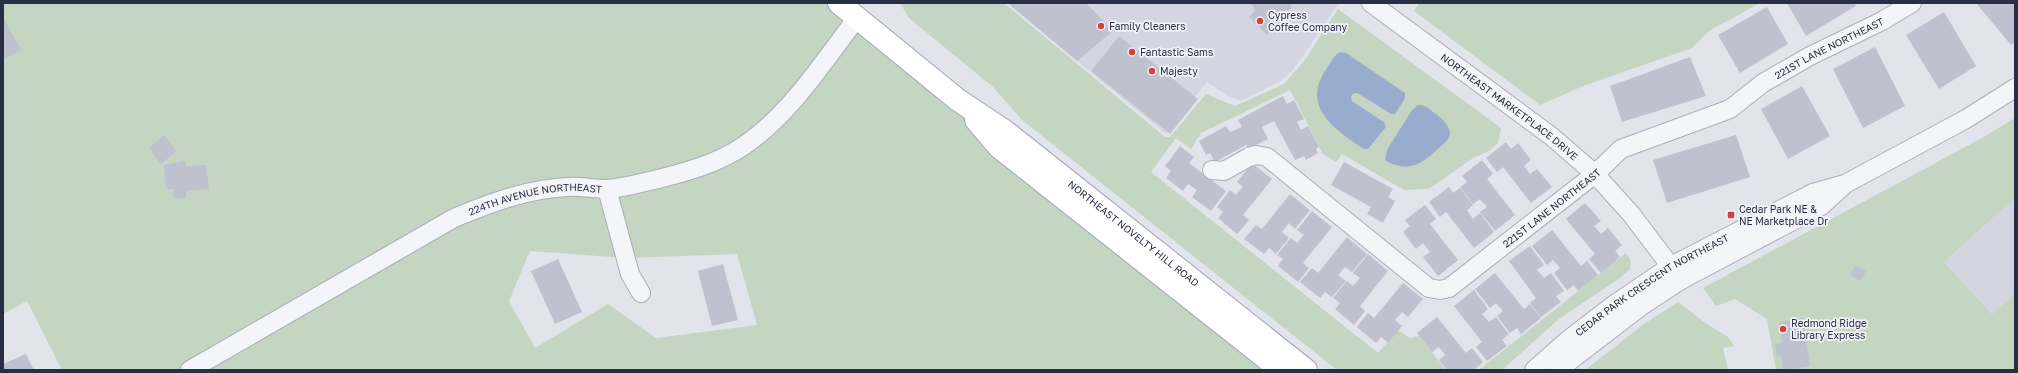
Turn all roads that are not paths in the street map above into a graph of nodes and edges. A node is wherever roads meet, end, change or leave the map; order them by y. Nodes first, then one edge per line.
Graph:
1 (839, 3) edge
2 (1371, 3) edge
3 (1912, 3) edge
4 (857, 18) junction
5 (2015, 88) edge
6 (958, 100) junction
7 (1212, 170) dead end
8 (1595, 174) junction
9 (607, 189) junction
10 (1676, 273) junction
11 (641, 292) dead end
12 (190, 370) edge
13 (1281, 370) edge
14 (1306, 370) edge
15 (1534, 370) edge
16 (1558, 370) edge

1 - 4 main road, NORTHEAST NOVELTY HILL ROAD
2 - 8 street, NORTHEAST MARKETPLACE DRIVE
3 - 8 street, 221ST LANE NORTHEAST
4 - 6 main road, NORTHEAST NOVELTY HILL ROAD
4 - 9 street, 224TH AVENUE NORTHEAST
5 - 10 street, CEDAR PARK CRESCENT NORTHEAST
6 - 13 main road, NORTHEAST NOVELTY HILL ROAD
6 - 14 main road, NORTHEAST NOVELTY HILL ROAD
7 - 8 street, 221ST LANE NORTHEAST
8 - 10 street, NORTHEAST MARKETPLACE DRIVE
9 - 11 street
9 - 12 street, 224TH AVENUE NORTHEAST
10 - 15 street, CEDAR PARK CRESCENT NORTHEAST
10 - 16 street, CEDAR PARK CRESCENT NORTHEAST

